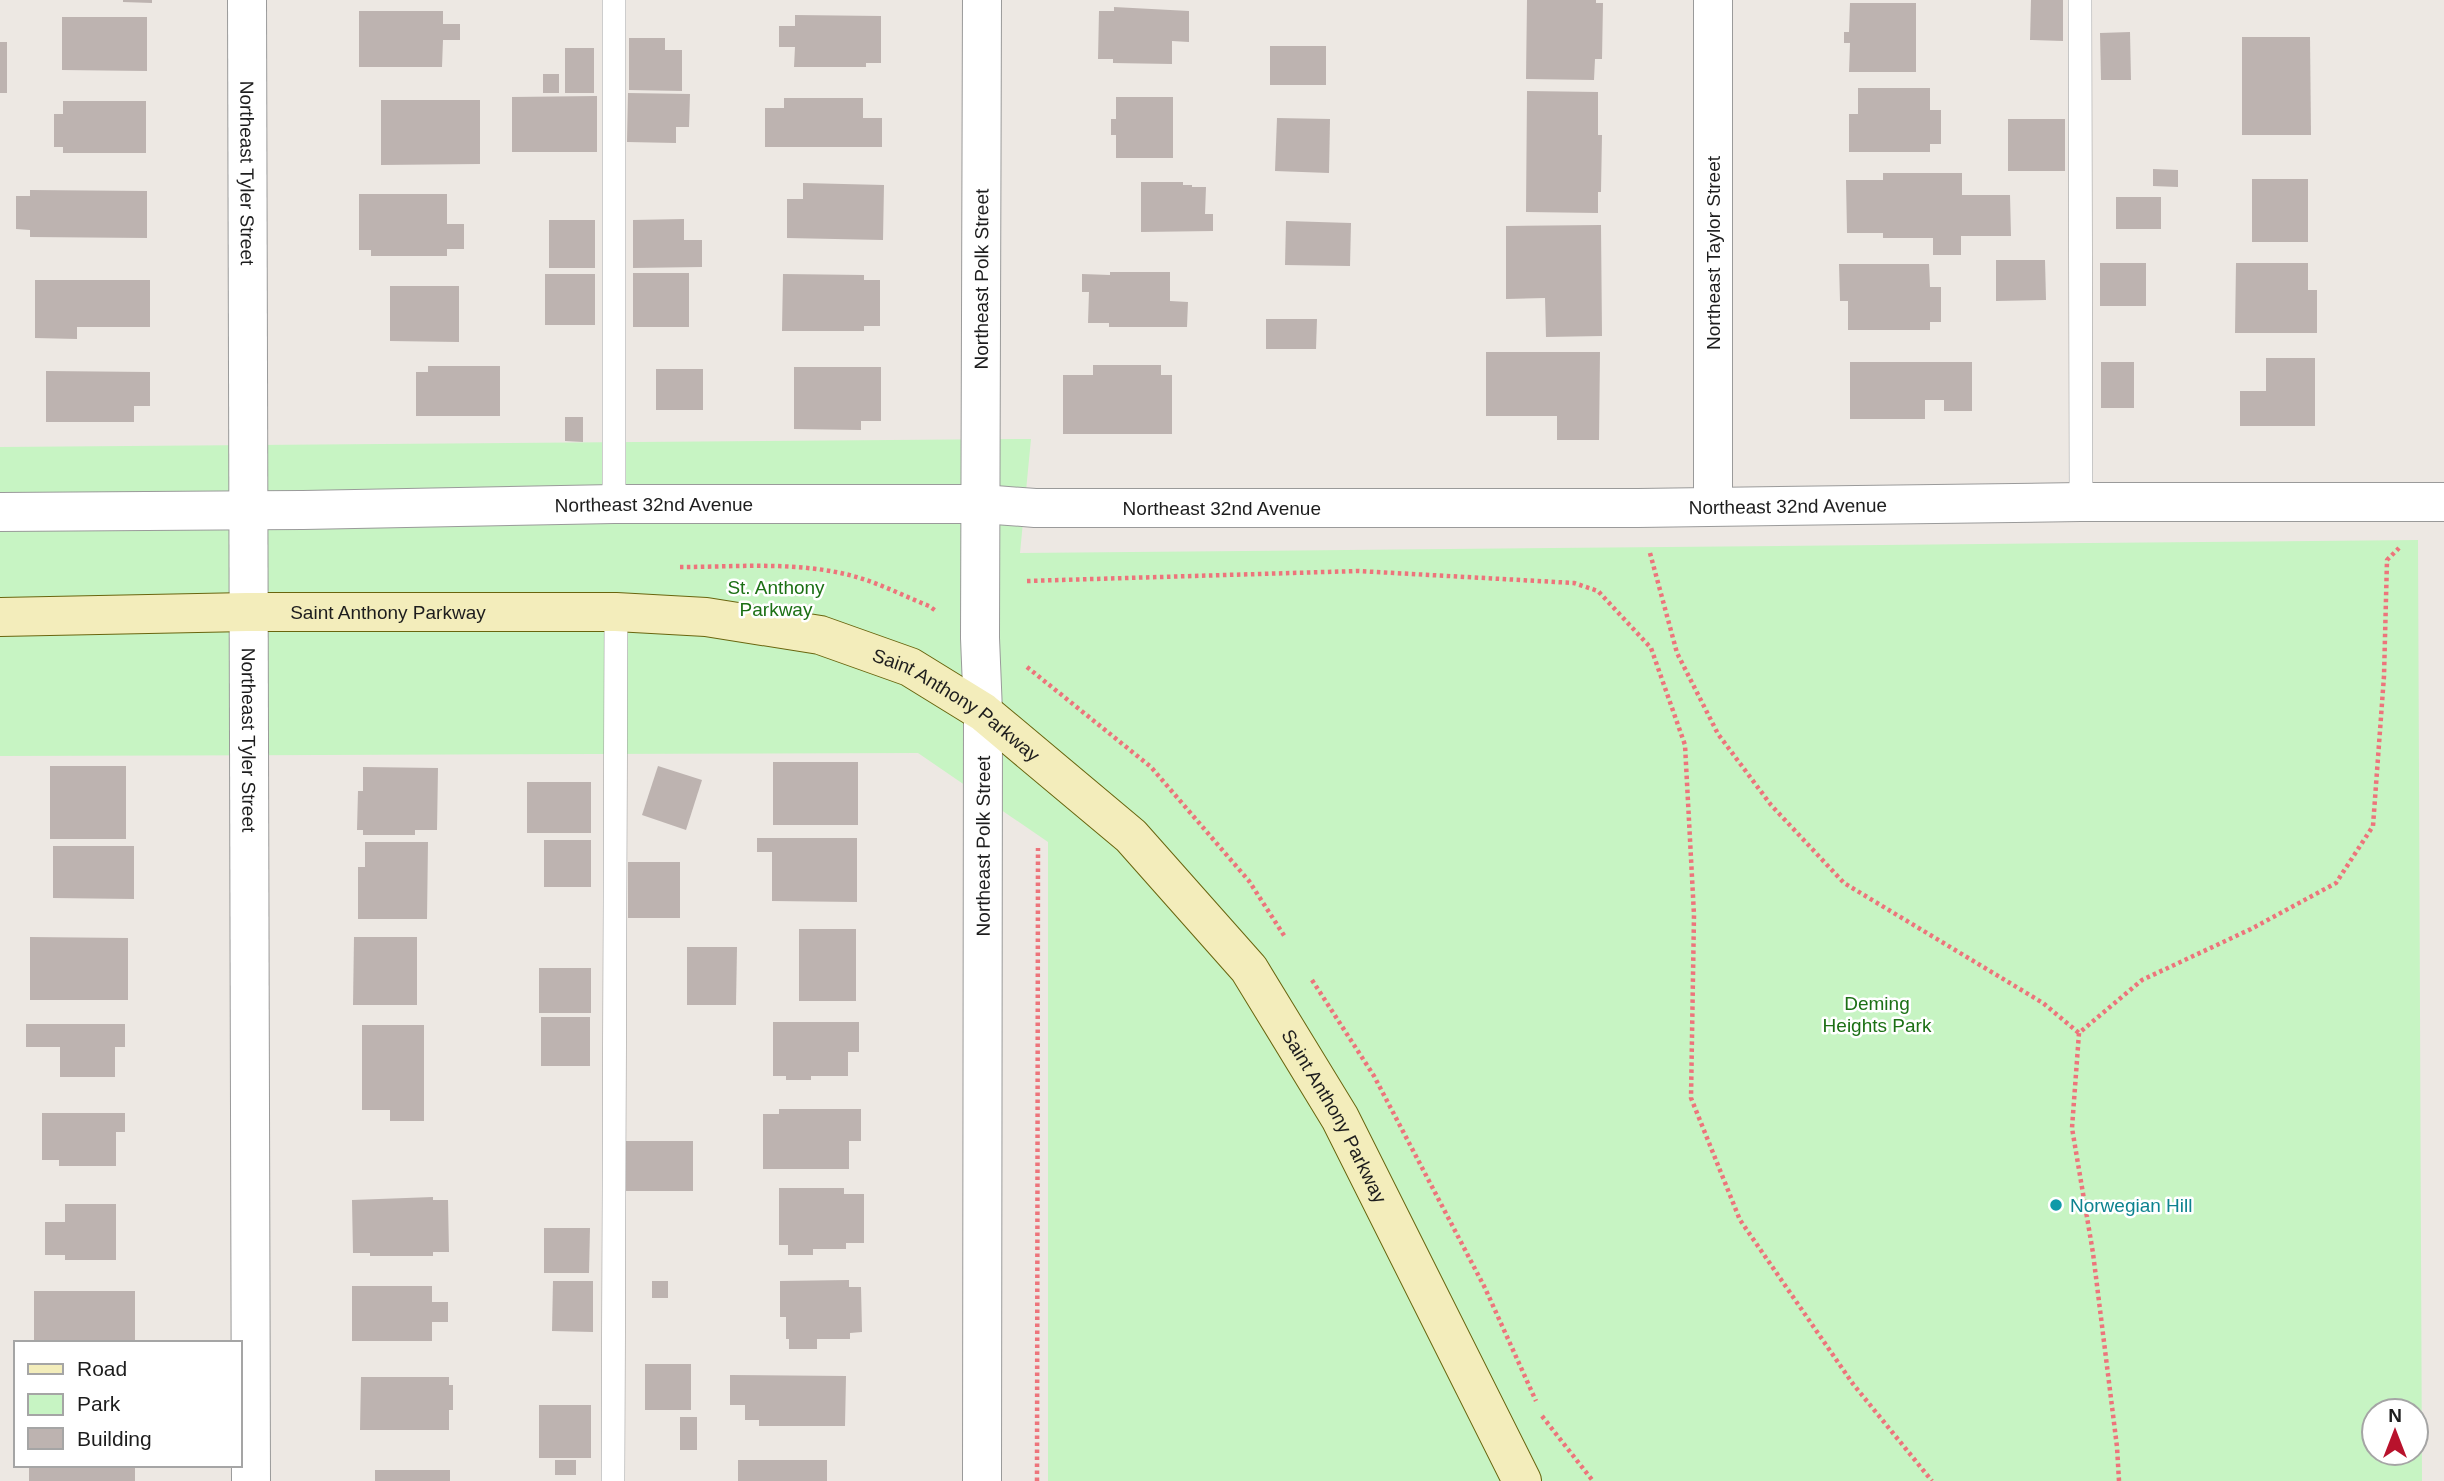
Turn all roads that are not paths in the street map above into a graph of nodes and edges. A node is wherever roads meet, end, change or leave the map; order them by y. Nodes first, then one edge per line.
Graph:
1 (247, 0) edge
2 (614, 0) edge
3 (982, 0) edge
4 (1713, 0) edge
5 (2080, 0) edge
6 (2081, 502) junction
7 (2444, 502) edge
8 (614, 504) junction
9 (982, 504) junction
10 (1713, 506) junction
11 (247, 510) junction
12 (0, 512) edge
13 (247, 612) junction
14 (616, 612) junction
15 (0, 617) edge
16 (983, 712) junction
17 (250, 1481) edge
18 (613, 1481) edge
19 (982, 1481) edge
20 (1522, 1481) edge

1 - 11 street, Northeast Tyler Street
2 - 8 lane
3 - 9 street, Northeast Polk Street
4 - 10 street, Northeast Taylor Street
5 - 6 lane
6 - 7 street, Northeast 32nd Avenue
6 - 10 street, Northeast 32nd Avenue
8 - 9 street, Northeast 32nd Avenue
8 - 11 street, Northeast 32nd Avenue
9 - 10 street, Northeast 32nd Avenue
9 - 16 street, Northeast Polk Street
11 - 12 street, Northeast 32nd Avenue
11 - 13 street, Northeast Tyler Street
13 - 14 street, Saint Anthony Parkway
13 - 15 street, Saint Anthony Parkway
13 - 17 street, Northeast Tyler Street
14 - 16 street, Saint Anthony Parkway
14 - 18 lane
16 - 19 street, Northeast Polk Street
16 - 20 street, Saint Anthony Parkway

